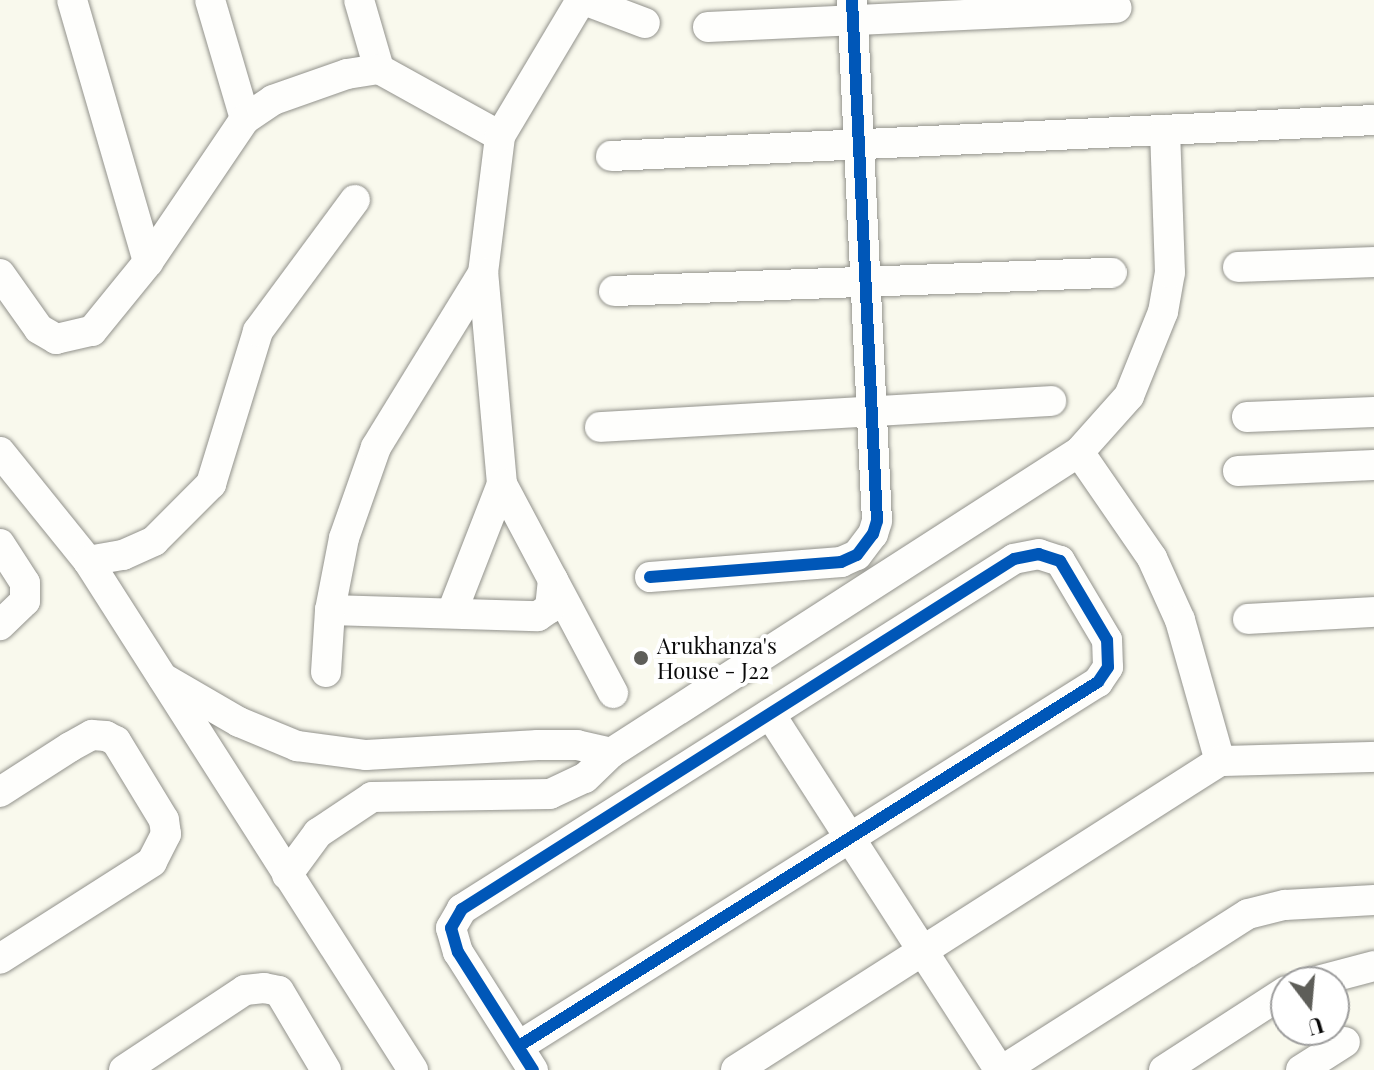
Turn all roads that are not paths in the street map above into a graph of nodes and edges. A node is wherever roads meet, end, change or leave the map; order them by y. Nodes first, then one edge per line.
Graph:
1 (72, 0) edge
2 (210, 0) edge
3 (359, 0) edge
4 (582, 0) edge
5 (1117, 8) dead end
6 (852, 10) edge
7 (645, 23) dead end
8 (708, 27) dead end
9 (379, 69) junction
10 (245, 119) junction
11 (1374, 120) edge
12 (1165, 130) junction
13 (500, 136) junction
14 (859, 144) junction
15 (611, 156) dead end
16 (355, 200) dead end
17 (148, 262) junction
18 (1374, 262) edge
19 (1238, 267) dead end
20 (483, 273) junction
21 (1112, 273) dead end
22 (0, 274) edge
23 (866, 281) junction
24 (614, 291) dead end
25 (1051, 401) dead end
26 (872, 412) junction
27 (1374, 412) edge
28 (1247, 417) dead end
29 (600, 427) dead end
30 (0, 452) edge
31 (1079, 452) junction
32 (1374, 465) edge
33 (1238, 471) dead end
34 (502, 484) junction
35 (0, 544) edge
36 (88, 561) junction
37 (650, 577) dead end
38 (553, 580) junction
39 (330, 610) junction
40 (452, 612) junction
41 (1374, 612) edge
42 (1248, 619) dead end
43 (0, 625) edge
44 (326, 672) dead end
45 (161, 676) junction
46 (613, 693) dead end
47 (770, 714) junction
48 (611, 753) junction
49 (366, 755) junction
50 (1374, 757) edge
51 (1220, 761) junction
52 (0, 792) edge
53 (372, 797) junction
54 (851, 837) junction
55 (287, 875) junction
56 (1374, 900) edge
57 (925, 950) junction
58 (0, 959) edge
59 (1374, 966) edge
60 (1350, 972) edge
61 (1270, 1001) edge
62 (1339, 1046) edge
63 (526, 1058) edge
64 (124, 1070) edge
65 (326, 1070) edge
66 (413, 1070) edge
67 (736, 1070) edge
68 (1001, 1070) edge
69 (1164, 1070) edge
70 (1301, 1070) edge

1 - 17 street
2 - 10 street
3 - 9 street
4 - 7 street
4 - 13 street
5 - 6 street
6 - 8 street
6 - 14 street
9 - 10 street
9 - 13 street
10 - 17 street
11 - 12 street
12 - 14 street
12 - 31 street
13 - 20 street
14 - 15 street
14 - 23 street
16 - 36 street
17 - 22 street
18 - 19 street
20 - 34 street
20 - 39 street
21 - 23 street
23 - 24 street
23 - 26 street
25 - 26 street
26 - 29 street
26 - 37 street
27 - 28 street
30 - 36 street
31 - 48 street
31 - 51 street
32 - 33 street
34 - 38 street
34 - 40 street
35 - 43 street
36 - 45 street
38 - 40 street
38 - 46 street
39 - 40 street
39 - 44 street
41 - 42 street
45 - 49 street
45 - 55 street
47 - 54 street
47 - 54 street
47 - 63 street
48 - 49 street
48 - 53 street
49 - 53 street
50 - 51 street
51 - 57 street
52 - 58 street
53 - 55 street
54 - 57 street
54 - 63 street
55 - 66 street
56 - 68 street
57 - 67 street
57 - 68 street
59 - 60 street
61 - 69 street
62 - 70 street
64 - 65 street

